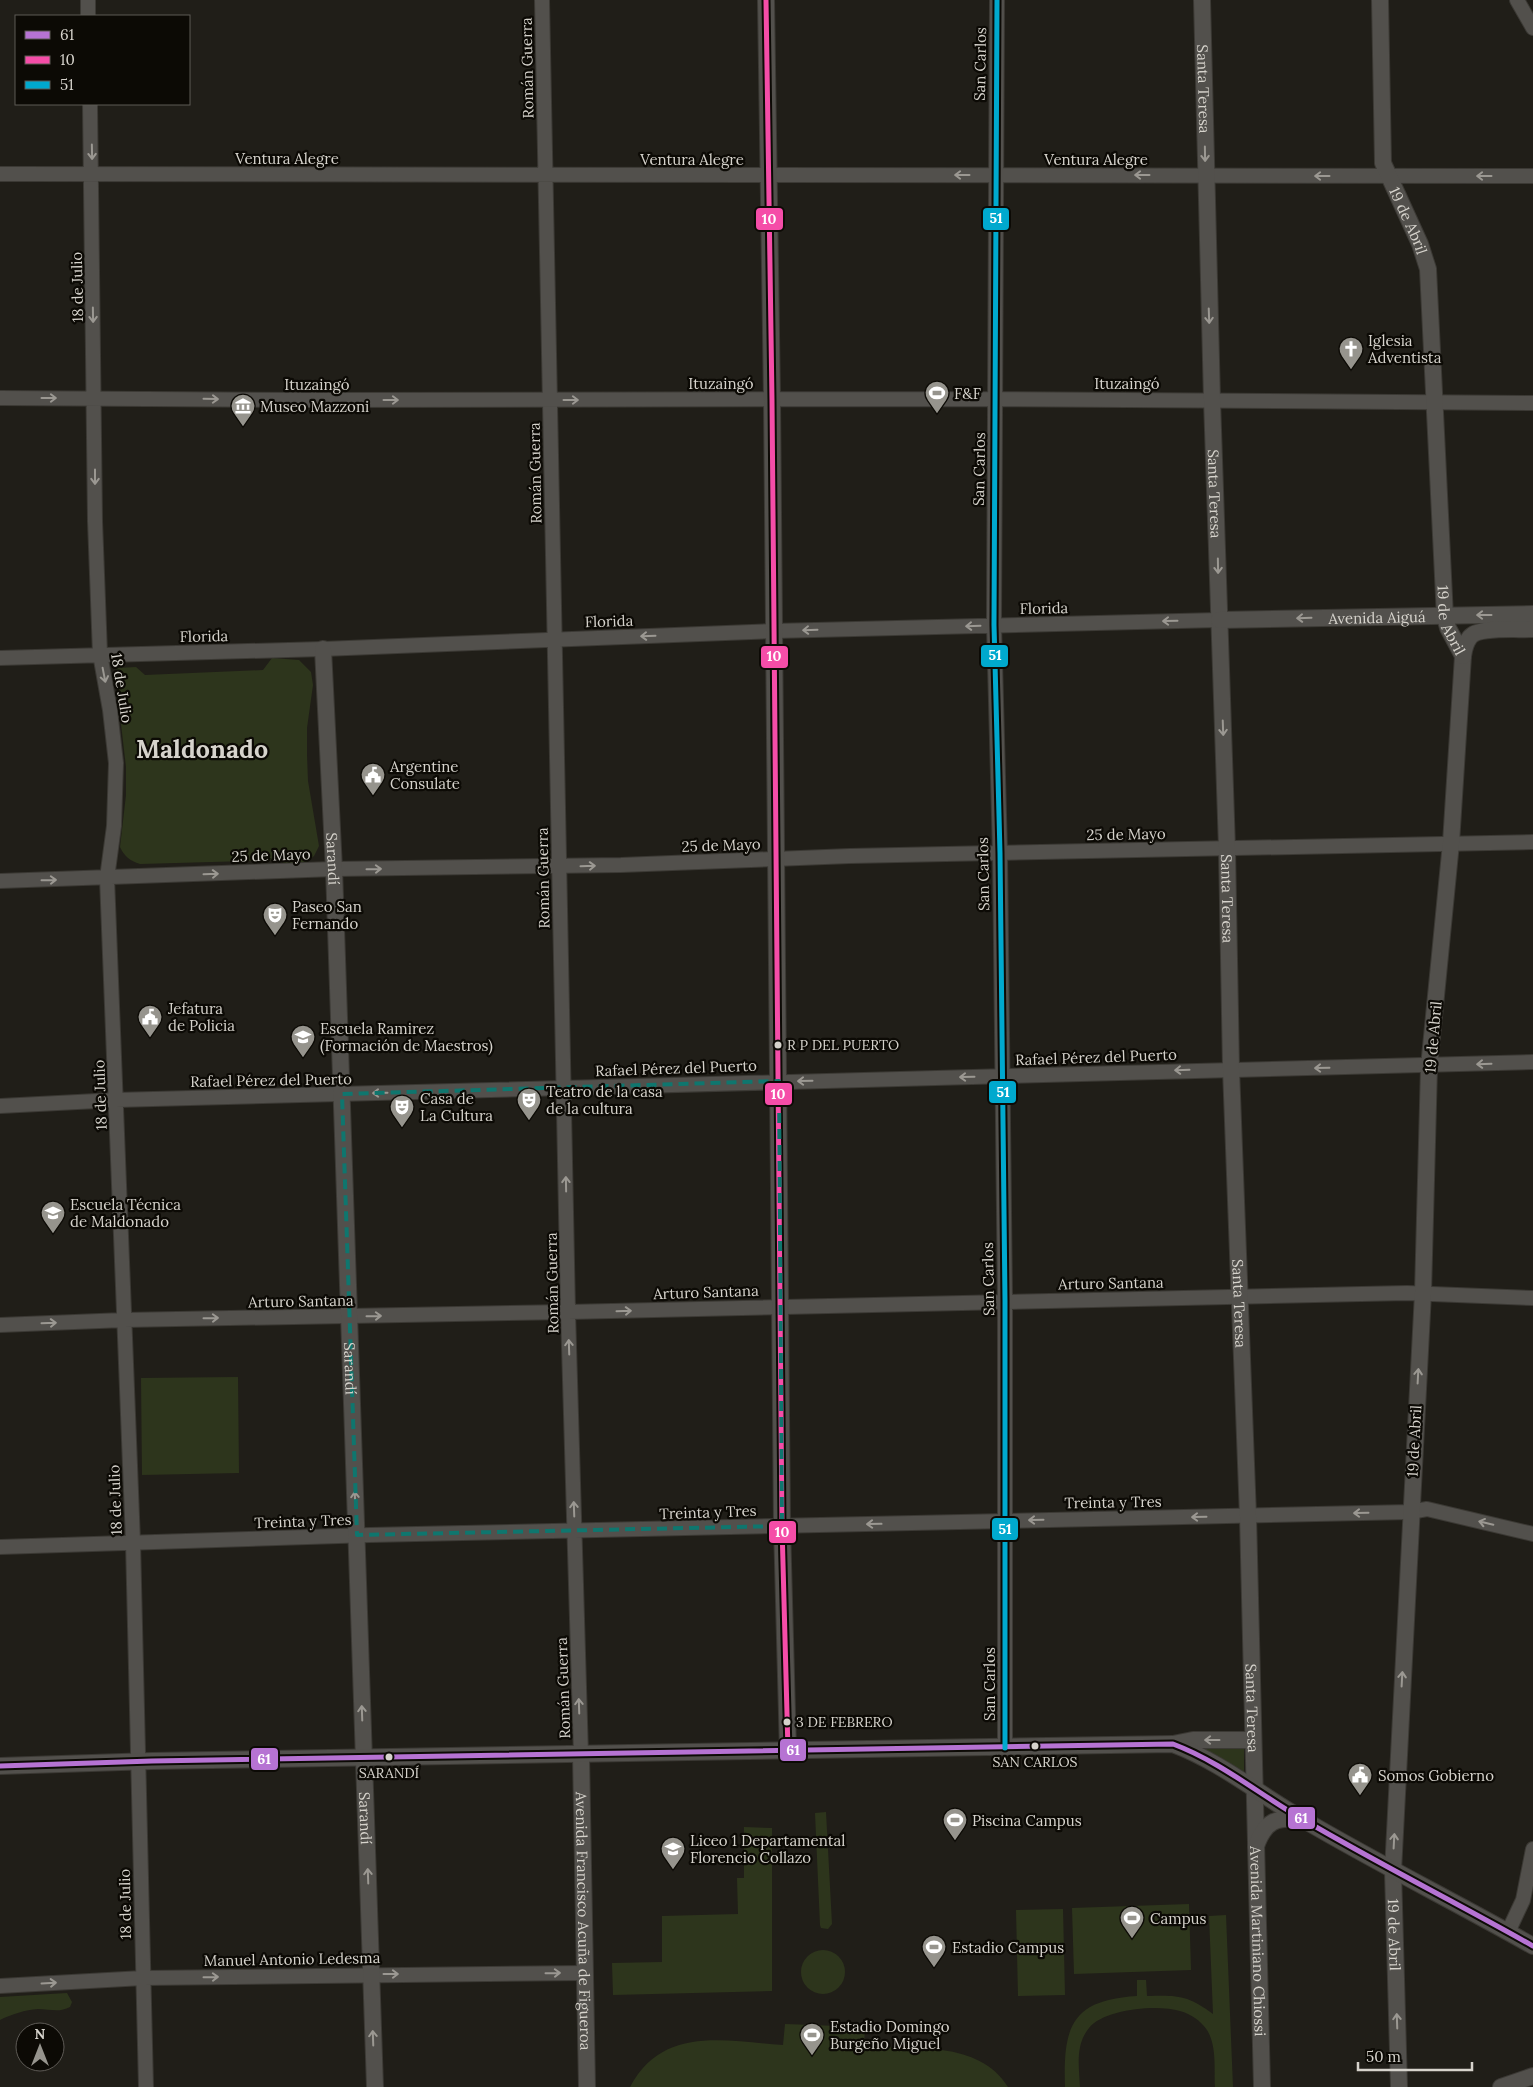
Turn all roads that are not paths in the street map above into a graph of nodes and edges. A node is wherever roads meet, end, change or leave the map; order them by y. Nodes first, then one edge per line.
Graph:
1 (88, 0) edge
2 (542, 0) edge
3 (766, 0) edge
4 (997, 0) edge
5 (1202, 0) edge
6 (1380, 0) edge
7 (1517, 0) edge
8 (88, 15) edge
9 (1533, 28) edge
10 (90, 105) edge
11 (0, 174) edge
12 (92, 174) junction
13 (994, 175) junction
14 (546, 176) junction
15 (768, 176) junction
16 (1206, 176) junction
17 (1388, 176) junction
18 (1533, 176) edge
19 (0, 398) edge
20 (94, 398) junction
21 (996, 399) junction
22 (549, 400) junction
23 (772, 400) junction
24 (1212, 400) junction
25 (1434, 402) junction
26 (1533, 402) edge
27 (1533, 614) edge
28 (1446, 617) junction
29 (1219, 620) junction
30 (994, 625) junction
31 (1533, 629) edge
32 (774, 631) junction
33 (554, 640) junction
34 (323, 649) junction
35 (100, 654) junction
36 (1463, 656) junction
37 (0, 658) edge
38 (1533, 842) edge
39 (1451, 843) junction
40 (1227, 848) junction
41 (1000, 853) junction
42 (777, 859) junction
43 (559, 866) junction
44 (334, 869) junction
45 (107, 878) junction
46 (0, 881) edge
47 (1533, 1062) edge
48 (1429, 1067) junction
49 (1231, 1069) junction
50 (1002, 1076) junction
51 (778, 1081) junction
52 (565, 1088) junction
53 (342, 1094) junction
54 (116, 1100) junction
55 (0, 1106) edge
56 (1423, 1293) junction
57 (1240, 1297) junction
58 (1533, 1298) edge
59 (1005, 1300) junction
60 (780, 1306) junction
61 (568, 1312) junction
62 (347, 1317) junction
63 (124, 1320) junction
64 (0, 1325) edge
65 (1410, 1512) junction
66 (1248, 1516) junction
67 (1005, 1521) junction
68 (782, 1526) junction
69 (574, 1531) junction
70 (1533, 1534) edge
71 (357, 1535) junction
72 (132, 1542) junction
73 (0, 1547) edge
74 (1252, 1740) junction
75 (1166, 1745) junction
76 (1005, 1748) junction
77 (788, 1751) junction
78 (581, 1755) junction
79 (363, 1758) junction
80 (139, 1762) junction
81 (0, 1766) edge
82 (1254, 1791) junction
83 (1302, 1819) junction
84 (1255, 1847) junction
85 (1533, 1850) edge
86 (1393, 1871) junction
87 (1508, 1932) junction
88 (1533, 1946) edge
89 (585, 1973) junction
90 (371, 1974) junction
91 (143, 1978) junction
92 (0, 1986) edge
93 (1533, 2076) edge
94 (146, 2087) edge
95 (375, 2087) edge
96 (587, 2087) edge
97 (1262, 2087) edge
98 (1399, 2087) edge
99 (1500, 2087) edge

1 - 8 street
2 - 14 street, Román Guerra
3 - 15 street
4 - 13 street, San Carlos
5 -> 16 street, Santa Teresa
6 - 17 street, 19 de Abril
7 - 9 street
10 -> 12 street, 18 de Julio
11 - 12 street, Ventura Alegre
12 - 14 street, Ventura Alegre
12 -> 20 street, 18 de Julio
13 -> 15 street, Ventura Alegre
16 -> 13 street, Ventura Alegre
13 - 21 street, San Carlos
14 - 15 street, Ventura Alegre
14 - 22 street, Román Guerra
15 - 23 street
17 -> 16 street, Ventura Alegre
16 -> 24 street, Santa Teresa
18 -> 17 street, Ventura Alegre
17 - 25 street, 19 de Abril
19 -> 20 street, Ituzaingó
20 -> 22 street, Ituzaingó
20 -> 35 street, 18 de Julio
21 - 23 street, Ituzaingó
21 - 24 street, Ituzaingó
21 - 30 street, San Carlos
22 -> 23 street, Ituzaingó
22 - 33 street, Román Guerra
23 - 32 street
24 - 25 street, Ituzaingó
24 -> 29 street, Santa Teresa
25 - 26 street, Ituzaingó
25 - 28 street, 19 de Abril
27 -> 28 street, Avenida Aiguá
28 -> 29 street, Avenida Aiguá
28 - 36 street, 19 de Abril
29 -> 30 street, Florida
29 -> 40 street, Santa Teresa
30 -> 32 street, Florida
30 - 41 street, San Carlos
31 - 36 street
32 -> 33 street, Florida
32 - 42 street
33 - 34 street, Florida
33 - 43 street, Román Guerra
34 - 35 street, Florida
34 - 44 street, Sarandí
35 - 37 street, Florida
35 -> 45 street, 18 de Julio
36 - 39 street, 19 de Abril
38 - 39 street, 25 de Mayo
39 - 40 street, 25 de Mayo
39 - 48 street, 19 de Abril
40 - 41 street, 25 de Mayo
40 - 49 street, Santa Teresa
41 - 42 street, 25 de Mayo
41 - 50 street, San Carlos
43 -> 42 street, 25 de Mayo
42 - 51 street
44 -> 43 street, 25 de Mayo
43 - 52 street, Román Guerra
45 -> 44 street, 25 de Mayo
44 - 53 street, Sarandí
46 -> 45 street, 25 de Mayo
45 - 54 street, 18 de Julio
47 -> 48 street, Rafael Pérez del Puerto
48 -> 49 street, Rafael Pérez del Puerto
48 - 56 street, 19 de Abril
49 -> 50 street, Rafael Pérez del Puerto
49 - 57 street, Santa Teresa
50 -> 51 street, Rafael Pérez del Puerto
50 - 59 street, San Carlos
51 - 52 street, Rafael Pérez del Puerto
51 - 60 street
52 -> 53 street, Rafael Pérez del Puerto
61 -> 52 street, Román Guerra
53 - 54 street, Rafael Pérez del Puerto
53 - 62 street, Sarandí
54 - 55 street, Rafael Pérez del Puerto
54 - 63 street, 18 de Julio
56 - 57 street, Arturo Santana
56 - 58 street, Arturo Santana
65 -> 56 street, 19 de Abril
57 - 59 street, Arturo Santana
57 - 66 street, Santa Teresa
59 - 60 street, Arturo Santana
59 - 67 street, San Carlos
61 -> 60 street, Arturo Santana
60 - 68 street
62 -> 61 street, Arturo Santana
69 -> 61 street, Román Guerra
63 -> 62 street, Arturo Santana
71 -> 62 street, Sarandí
64 -> 63 street, Arturo Santana
63 - 72 street, 18 de Julio
65 -> 66 street, Treinta y Tres
70 -> 65 street, Treinta y Tres
86 -> 65 street, 19 de Abril
66 -> 67 street, Treinta y Tres
66 - 74 street, Santa Teresa
67 -> 68 street, Treinta y Tres
67 - 76 street, San Carlos
68 - 69 street, Treinta y Tres
68 - 77 street
69 - 71 street, Treinta y Tres
78 -> 69 street, Román Guerra
71 - 72 street, Treinta y Tres
79 -> 71 street, Sarandí
72 - 73 street, Treinta y Tres
72 - 80 street, 18 de Julio
74 -> 75 street
74 - 82 street, Santa Teresa
75 - 76 street
75 - 82 street
76 - 77 street
77 - 78 street
78 - 79 street
78 - 89 street, Avenida Francisco Acuña de Figueroa
79 - 80 street
90 -> 79 street, Sarandí
80 - 81 street
80 - 91 street, 18 de Julio
82 - 83 street
82 - 84 street, Avenida Martiniano Chiossi
83 - 84 street
83 - 86 street
84 - 97 street, Avenida Martiniano Chiossi
85 - 87 street
86 - 87 street
98 -> 86 street, 19 de Abril
87 - 88 street
90 -> 89 street, Manuel Antonio Ledesma
89 - 96 street, Avenida Francisco Acuña de Figueroa
91 -> 90 street, Manuel Antonio Ledesma
95 -> 90 street, Sarandí
92 -> 91 street, Manuel Antonio Ledesma
91 - 94 street, 18 de Julio
93 - 99 street

